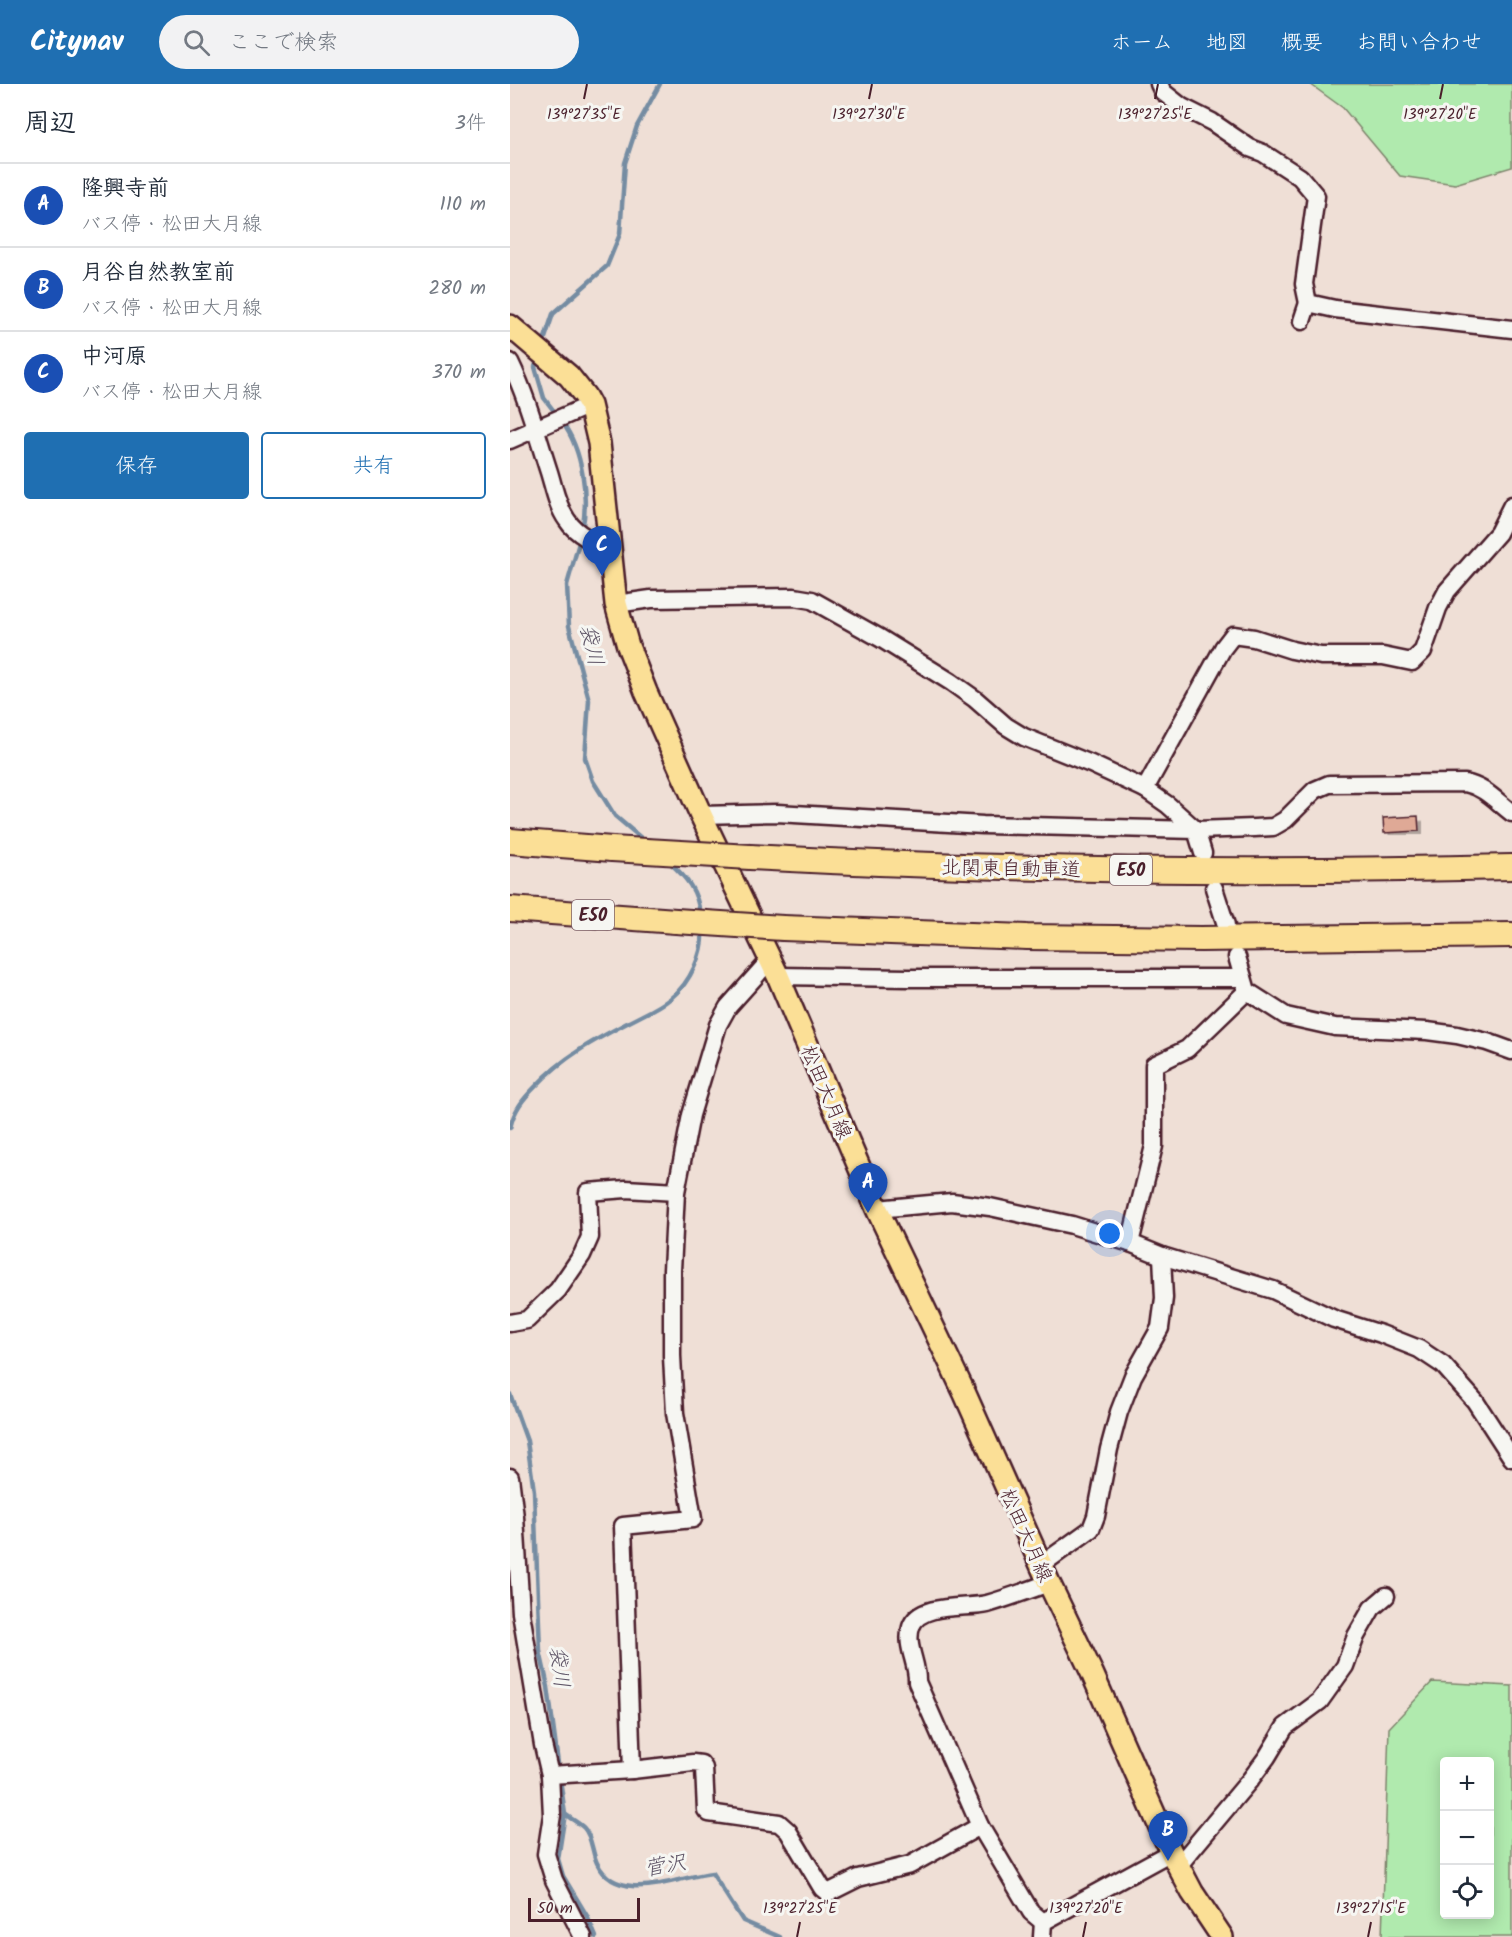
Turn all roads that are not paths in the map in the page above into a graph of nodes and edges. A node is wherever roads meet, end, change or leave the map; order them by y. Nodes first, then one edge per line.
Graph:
1 (1160, 84) edge
2 (1308, 303) junction
3 (1302, 321) dead end
4 (1512, 329) edge
5 (515, 330) edge
6 (510, 362) edge
7 (585, 408) junction
8 (540, 427) junction
9 (510, 440) edge
10 (1512, 505) edge
11 (601, 544) junction
12 (616, 604) junction
13 (1144, 789) junction
14 (1512, 813) edge
15 (701, 815) junction
16 (1196, 830) junction
17 (510, 841) edge
18 (1203, 853) dead end
19 (1512, 867) edge
20 (1214, 888) dead end
21 (510, 909) edge
22 (1226, 925) dead end
23 (1512, 935) edge
24 (1237, 957) dead end
25 (774, 968) junction
26 (1245, 984) junction
27 (1512, 1051) edge
28 (676, 1192) junction
29 (877, 1209) junction
30 (1131, 1243) junction
31 (1162, 1256) junction
32 (510, 1323) edge
33 (1512, 1458) edge
34 (510, 1477) edge
35 (1045, 1574) junction
36 (1386, 1596) dead end
37 (632, 1770) junction
38 (550, 1775) junction
39 (980, 1826) junction
40 (1175, 1859) junction
41 (1042, 1929) edge
42 (583, 1937) edge
43 (1222, 1937) edge

1 - 2 street
2 - 3 street
2 - 4 street
5 - 7 main road, 松田大月線
6 - 8 street
7 - 8 street
7 - 11 main road, 松田大月線
8 - 9 street
8 - 11 street
10 - 13 street
11 - 12 main road, 松田大月線
12 - 13 street
12 - 15 main road, 松田大月線
13 - 16 street
14 - 16 street
15 - 16 street
15 - 25 main road, 松田大月線
16 - 18 street
17 - 19 highway, 北関東自動車道 / E50, bridge
20 - 22 street
21 - 23 highway, E50, bridge
24 - 26 street
25 - 26 street
25 - 28 street
25 - 29 main road, 松田大月線
26 - 27 street
26 - 30 street
28 - 32 street
28 - 37 street
29 - 30 street
29 - 35 main road, 松田大月線
30 - 31 street
31 - 33 street
31 - 35 street
34 - 38 street
35 - 39 street
35 - 40 main road, 松田大月線
36 - 40 street
37 - 38 street
37 - 39 street
38 - 42 street
39 - 41 street
40 - 41 street
40 - 43 main road, 松田大月線

